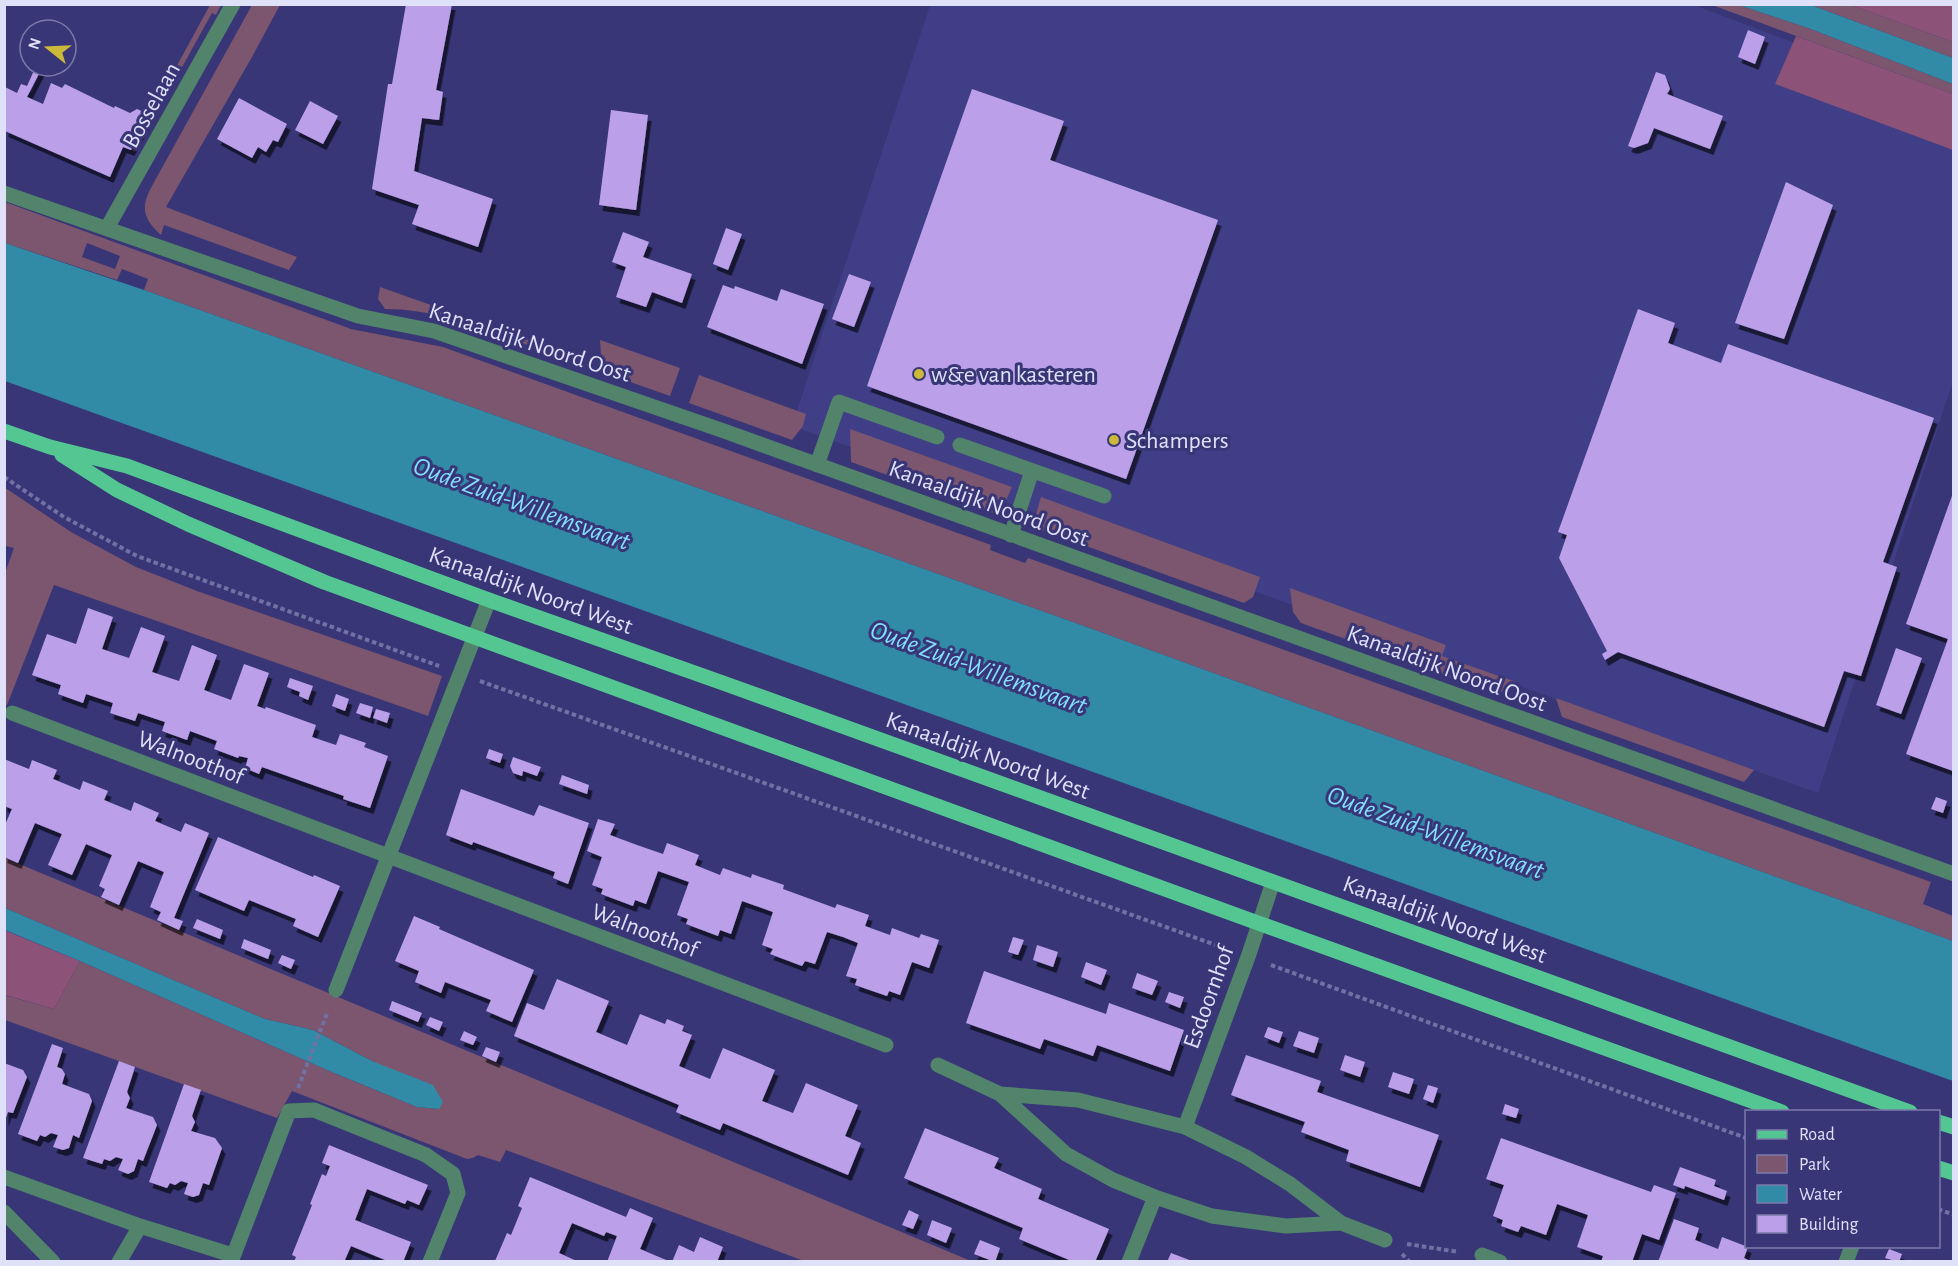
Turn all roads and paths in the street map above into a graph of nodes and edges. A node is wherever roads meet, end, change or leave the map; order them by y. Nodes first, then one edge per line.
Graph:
1 (233, 4) edge
2 (4, 193) edge
3 (107, 228) junction
4 (4, 431) edge
5 (938, 437) dead end
6 (960, 445) dead end
7 (50, 447) junction
8 (817, 465) junction
9 (1032, 471) junction
10 (4, 477) edge
11 (1104, 496) dead end
12 (1011, 534) junction
13 (489, 600) junction
14 (475, 637) junction
15 (460, 674) junction
16 (12, 713) dead end
17 (388, 856) junction
18 (1953, 874) edge
19 (1273, 882) junction
20 (1258, 923) junction
21 (1248, 957) junction
22 (336, 990) dead end
23 (323, 1023) dead end
24 (886, 1045) dead end
25 (938, 1065) dead end
26 (305, 1069) dead end
27 (1000, 1095) junction
28 (1776, 1110) edge
29 (1901, 1110) edge
30 (1185, 1127) junction
31 (1745, 1138) edge
32 (4, 1177) edge
33 (1155, 1197) junction
34 (4, 1212) edge
35 (1341, 1223) junction
36 (140, 1226) junction
37 (1385, 1240) joint
38 (1482, 1255) joint
39 (231, 1258) edge
40 (53, 1262) edge
41 (119, 1262) edge
42 (430, 1262) edge
43 (1128, 1262) edge
44 (1500, 1262) edge

1 - 3 street, Bosselaan
2 - 3 street, Kanaaldijk Noord Oost
3 - 8 street, Kanaaldijk Noord Oost
4 - 7 main road, Kanaaldijk Noord West
5 - 8 street
6 - 9 street
7 - 13 main road, Kanaaldijk Noord West
7 - 14 main road, Kanaaldijk Noord West
8 - 12 street, Kanaaldijk Noord Oost
9 - 11 street
9 - 12 street
10 - 15 path
12 - 18 street, Kanaaldijk Noord Oost
13 - 14 street
13 - 19 main road, Kanaaldijk Noord West
14 - 15 street
14 - 20 main road, Kanaaldijk Noord West
15 - 17 street
15 - 21 path
16 - 17 street, Walnoothof
17 - 22 street
17 - 24 street, Walnoothof
19 - 20 street, Esdoornhof
19 - 29 main road, Kanaaldijk Noord West
20 - 21 street, Esdoornhof
20 - 28 main road, Kanaaldijk Noord West
21 - 30 street, Esdoornhof
21 - 31 path
23 - 26 path
25 - 27 street
27 - 30 street
27 - 33 street
30 - 35 street
32 - 36 street
33 - 35 street
33 - 43 street
34 - 40 street
35 - 37 street
36 - 39 street
36 - 41 street
37 - 38 path
38 - 44 street
39 - 42 street

